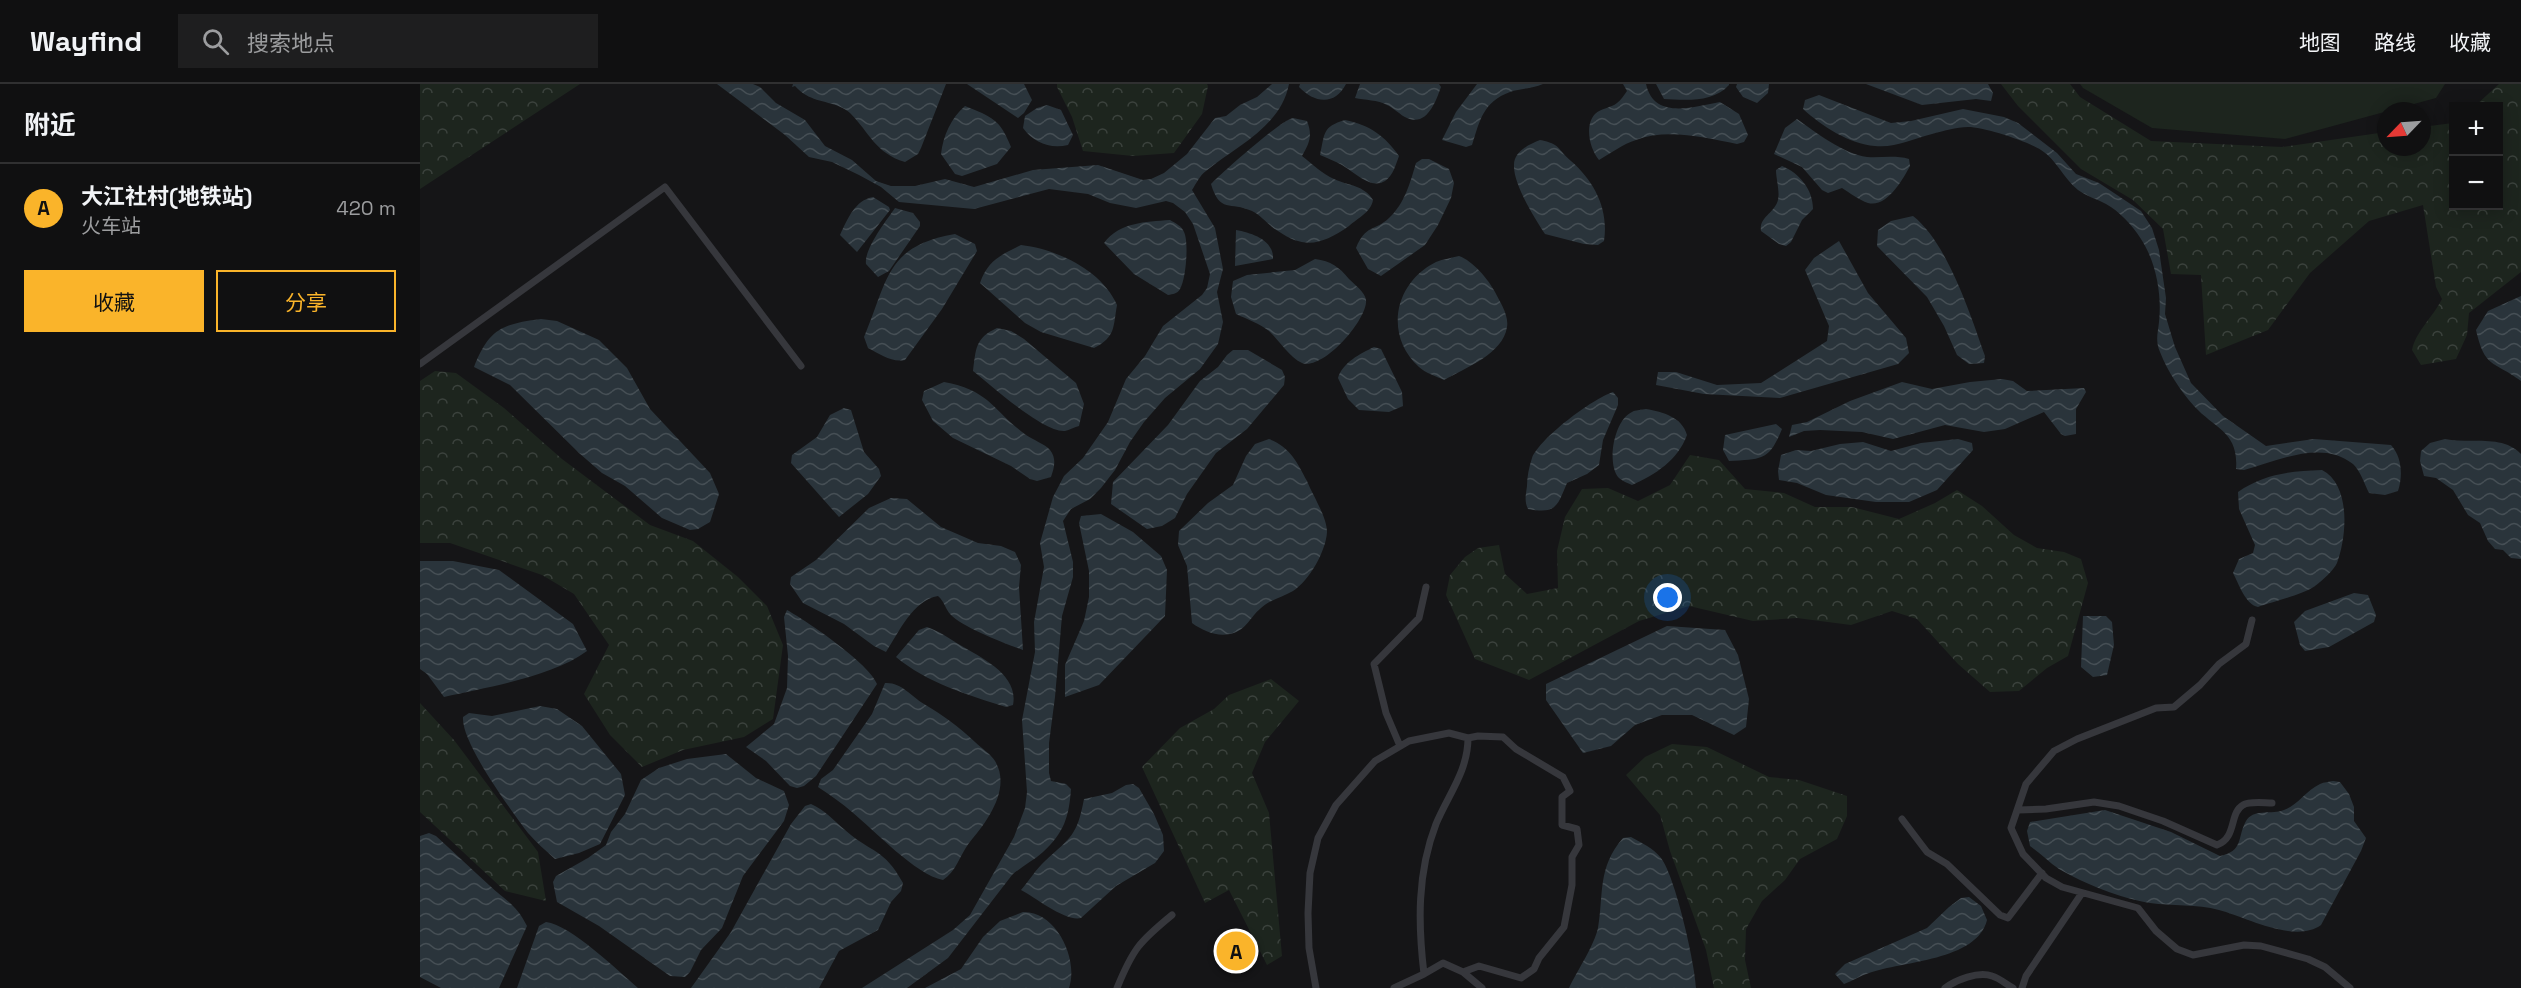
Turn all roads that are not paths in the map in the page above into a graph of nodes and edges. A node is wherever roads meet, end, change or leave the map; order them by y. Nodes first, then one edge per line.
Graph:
1 (420, 364) edge
2 (801, 366) dead end
3 (1426, 587) dead end
4 (2252, 620) dead end
5 (1468, 738) junction
6 (1400, 746) junction
7 (2272, 803) dead end
8 (2018, 810) junction
9 (1902, 819) dead end
10 (2042, 873) junction
11 (2082, 893) junction
12 (1172, 915) dead end
13 (1463, 972) junction
14 (1424, 974) junction
15 (1117, 988) edge
16 (1316, 988) edge
17 (1394, 988) edge
18 (1482, 988) edge
19 (1945, 988) edge
20 (2013, 988) edge
21 (2022, 988) edge
22 (2350, 988) edge

1 - 2 street
3 - 6 street
4 - 8 street
5 - 6 street
5 - 13 street
5 - 14 street
6 - 16 street
7 - 8 street
8 - 10 street
9 - 10 street
10 - 11 street
11 - 21 street
11 - 22 street
12 - 15 street
13 - 14 street
13 - 18 street
14 - 17 street
19 - 20 street

